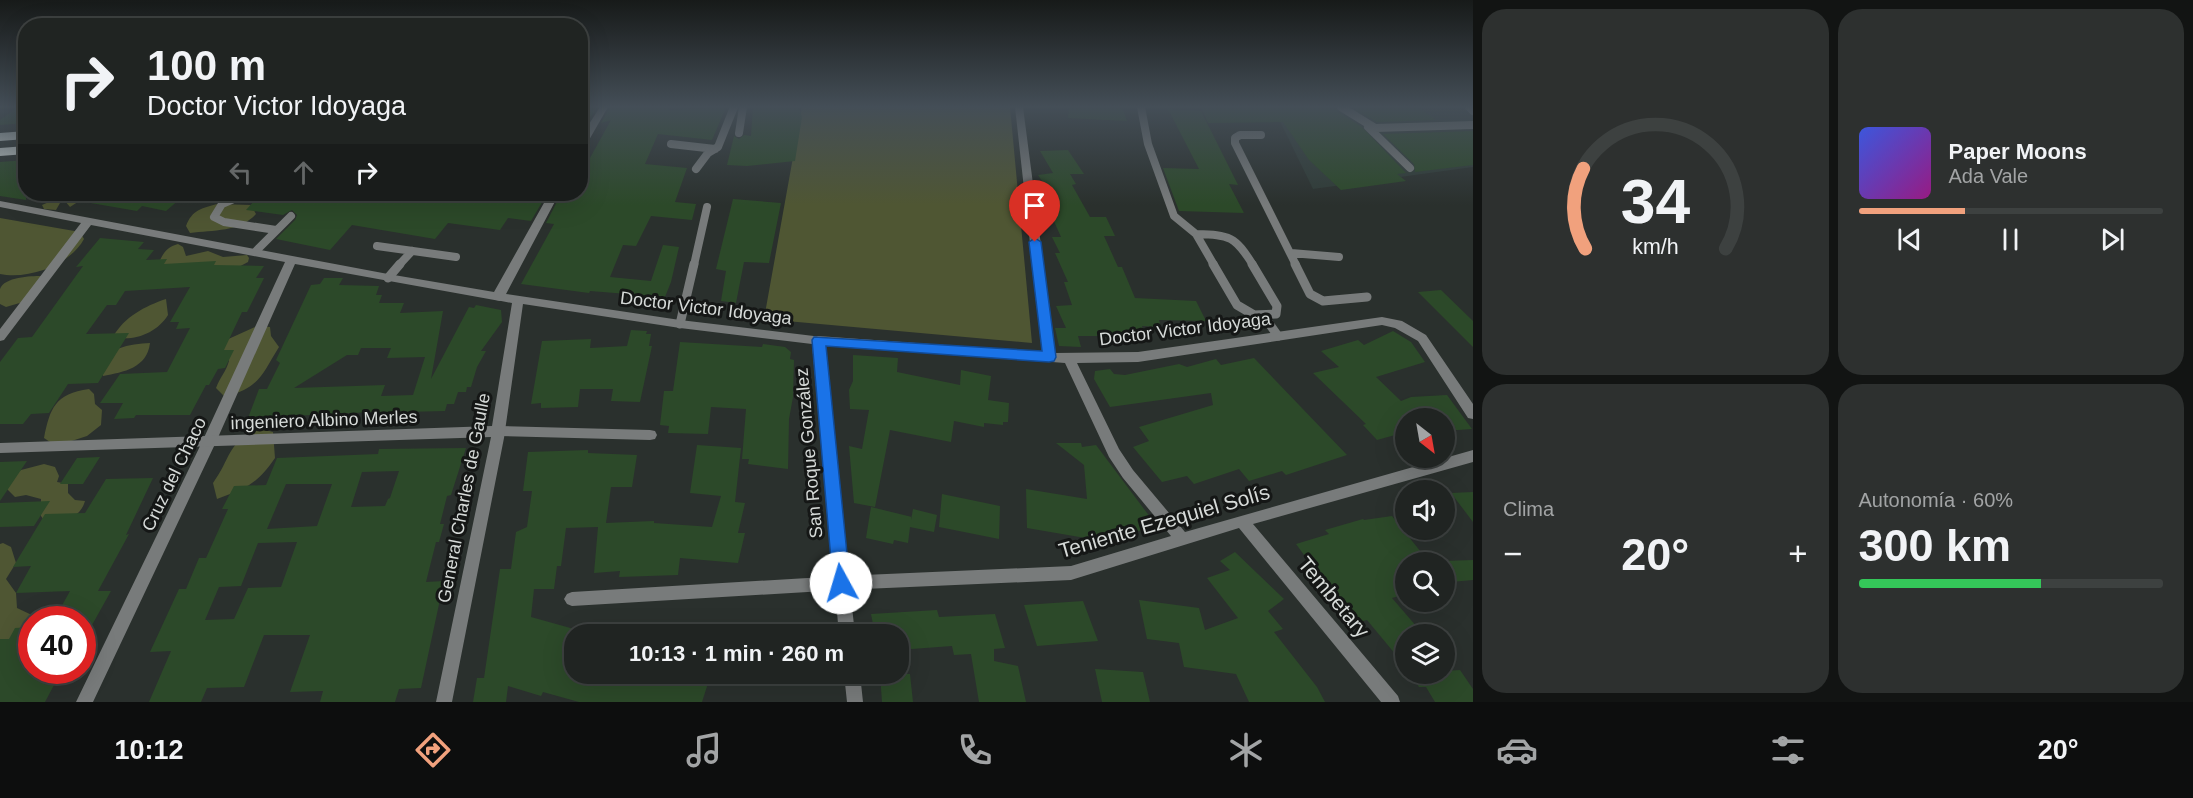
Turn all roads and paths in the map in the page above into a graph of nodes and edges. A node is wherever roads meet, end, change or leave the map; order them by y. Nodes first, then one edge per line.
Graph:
1 (719, 140) edge
2 (1023, 140) edge
3 (1147, 140) edge
4 (1235, 140) edge
5 (1381, 140) edge
6 (671, 144) dead end
7 (715, 149) junction
8 (18, 151) edge
9 (0, 152) edge
10 (1410, 168) dead end
11 (696, 169) dead end
12 (226, 201) edge
13 (550, 201) edge
14 (0, 204) edge
15 (707, 207) dead end
16 (291, 216) dead end
17 (90, 220) junction
18 (276, 230) junction
19 (1196, 234) junction
20 (377, 246) dead end
21 (256, 251) junction
22 (412, 251) junction
23 (1291, 253) junction
24 (1340, 256) dead end
25 (456, 257) dead end
26 (292, 259) junction
27 (388, 278) junction
28 (500, 297) junction
29 (1367, 297) dead end
30 (518, 301) junction
31 (1263, 315) junction
32 (680, 324) junction
33 (1278, 336) junction
34 (0, 337) edge
35 (818, 340) junction
36 (1049, 357) junction
37 (1069, 360) junction
38 (1473, 414) edge
39 (498, 431) junction
40 (650, 435) dead end
41 (209, 442) junction
42 (0, 448) edge
43 (1473, 456) edge
44 (1242, 521) junction
45 (1183, 540) junction
46 (841, 583) junction
47 (572, 599) dead end
48 (846, 624) edge
49 (853, 684) edge
50 (84, 702) edge
51 (444, 702) edge
52 (855, 702) edge
53 (1392, 702) edge

1 - 7 lane
2 - 36 street
3 - 19 lane
4 - 23 lane
5 - 10 lane
6 - 7 lane
7 - 11 lane
8 - 9 highway
12 - 18 lane
13 - 28 street
14 - 17 street, Doctor Victor Idoyaga
15 - 32 lane
16 - 18 lane
17 - 21 street, Doctor Victor Idoyaga
17 - 34 street
18 - 21 lane
19 - 31 lane
19 - 31 lane
20 - 22 lane
21 - 26 street, Doctor Victor Idoyaga
22 - 25 lane
22 - 27 lane
23 - 24 lane
23 - 29 lane
26 - 27 street, Doctor Victor Idoyaga
26 - 41 street, Cruz del Chaco
27 - 28 street, Doctor Victor Idoyaga
28 - 30 street, Doctor Victor Idoyaga
30 - 32 street, Doctor Victor Idoyaga
30 - 39 street, General Charles de Gaulle
31 - 33 lane
32 - 35 street, Doctor Victor Idoyaga
33 - 37 street, Doctor Victor Idoyaga
33 - 38 street, Doctor Victor Idoyaga
35 - 36 street, Doctor Victor Idoyaga
35 - 46 street, San Roque González
36 - 37 street, Doctor Victor Idoyaga
37 - 45 street
39 - 40 street, ingeniero Albino Merles
39 - 41 street, ingeniero Albino Merles
39 - 51 street, General Charles de Gaulle
41 - 42 street, ingeniero Albino Merles
41 - 50 street, Cruz del Chaco
43 - 44 street, Teniente Ezequiel Solís
44 - 45 street, Teniente Ezequiel Solís
44 - 53 street, Tembetary
45 - 46 street, Teniente Ezequiel Solís
46 - 47 street, Teniente Ezequiel Solís
46 - 48 street, San Roque González
49 - 52 street

